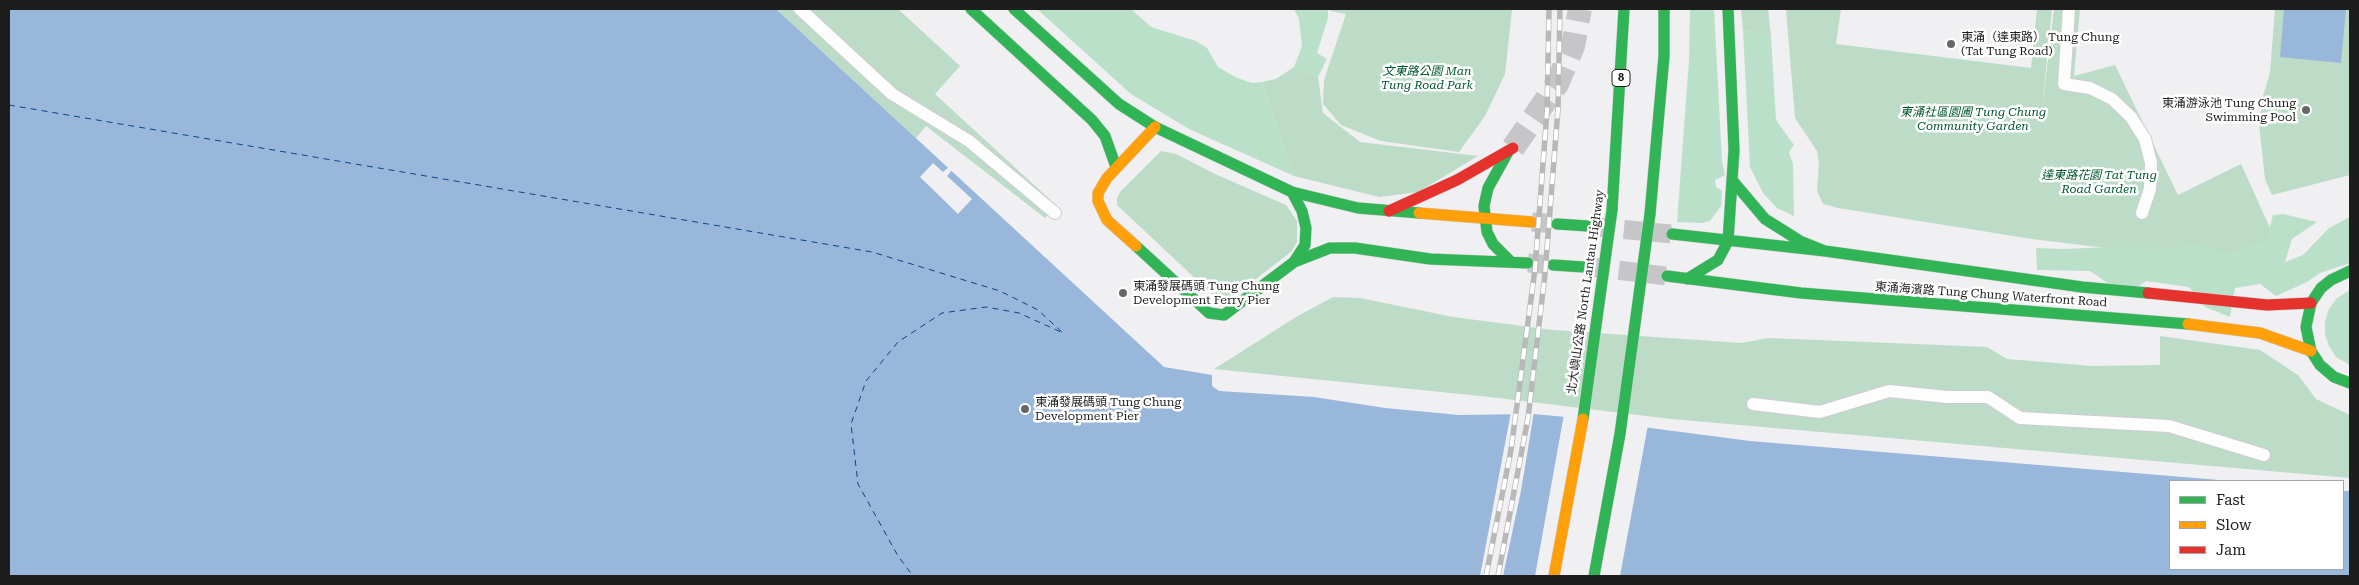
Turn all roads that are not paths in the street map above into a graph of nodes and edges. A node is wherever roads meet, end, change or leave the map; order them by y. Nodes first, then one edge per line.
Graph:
1 (800, 9) edge
2 (971, 9) edge
3 (1014, 9) edge
4 (1624, 9) edge
5 (1664, 9) edge
6 (1728, 9) edge
7 (2069, 9) edge
8 (1155, 127) junction
9 (1116, 167) junction
10 (1732, 180) junction
11 (1292, 192) junction
12 (1389, 211) junction
13 (1055, 213) dead end
14 (2142, 213) dead end
15 (1485, 219) junction
16 (1532, 222) tunnel mouth
17 (1557, 224) tunnel mouth
18 (1588, 226) tunnel mouth
19 (1672, 234) tunnel mouth
20 (1728, 241) junction
21 (1825, 252) junction
22 (1510, 261) junction
23 (1294, 262) junction
24 (1528, 263) tunnel mouth
25 (1553, 265) tunnel mouth
26 (1584, 266) tunnel mouth
27 (2350, 271) edge
28 (1667, 276) tunnel mouth
29 (1687, 279) junction
30 (2311, 303) junction
31 (2311, 351) junction
32 (2350, 383) edge
33 (1753, 404) dead end
34 (2264, 455) dead end
35 (1554, 576) edge
36 (1594, 576) edge

1 - 13 street
2 - 9 main road
3 - 8 main road
4 - 35 main road, 北大嶼山公路 North Lantau Highway / 8, bridge
5 - 36 main road, bridge
6 - 10 main road
7 - 14 street
8 - 9 main road
8 - 11 main road
9 - 23 main road
10 - 20 main road
10 - 21 main road
11 - 12 main road
11 - 23 main road
12 - 15 main road
12 - 15 main road
15 - 16 main road
15 - 22 main road
17 - 18 main road
19 - 20 main road, 東涌海濱路 Tung Chung Waterfront Road
20 - 21 main road, 東涌海濱路 Tung Chung Waterfront Road
20 - 29 main road
21 - 30 main road, 東涌海濱路 Tung Chung Waterfront Road
22 - 23 main road
22 - 24 main road
25 - 26 main road
27 - 30 main road
28 - 29 main road, 東涌海濱路 Tung Chung Waterfront Road
29 - 31 main road, 東涌海濱路 Tung Chung Waterfront Road
30 - 31 main road
31 - 32 main road
33 - 34 street

